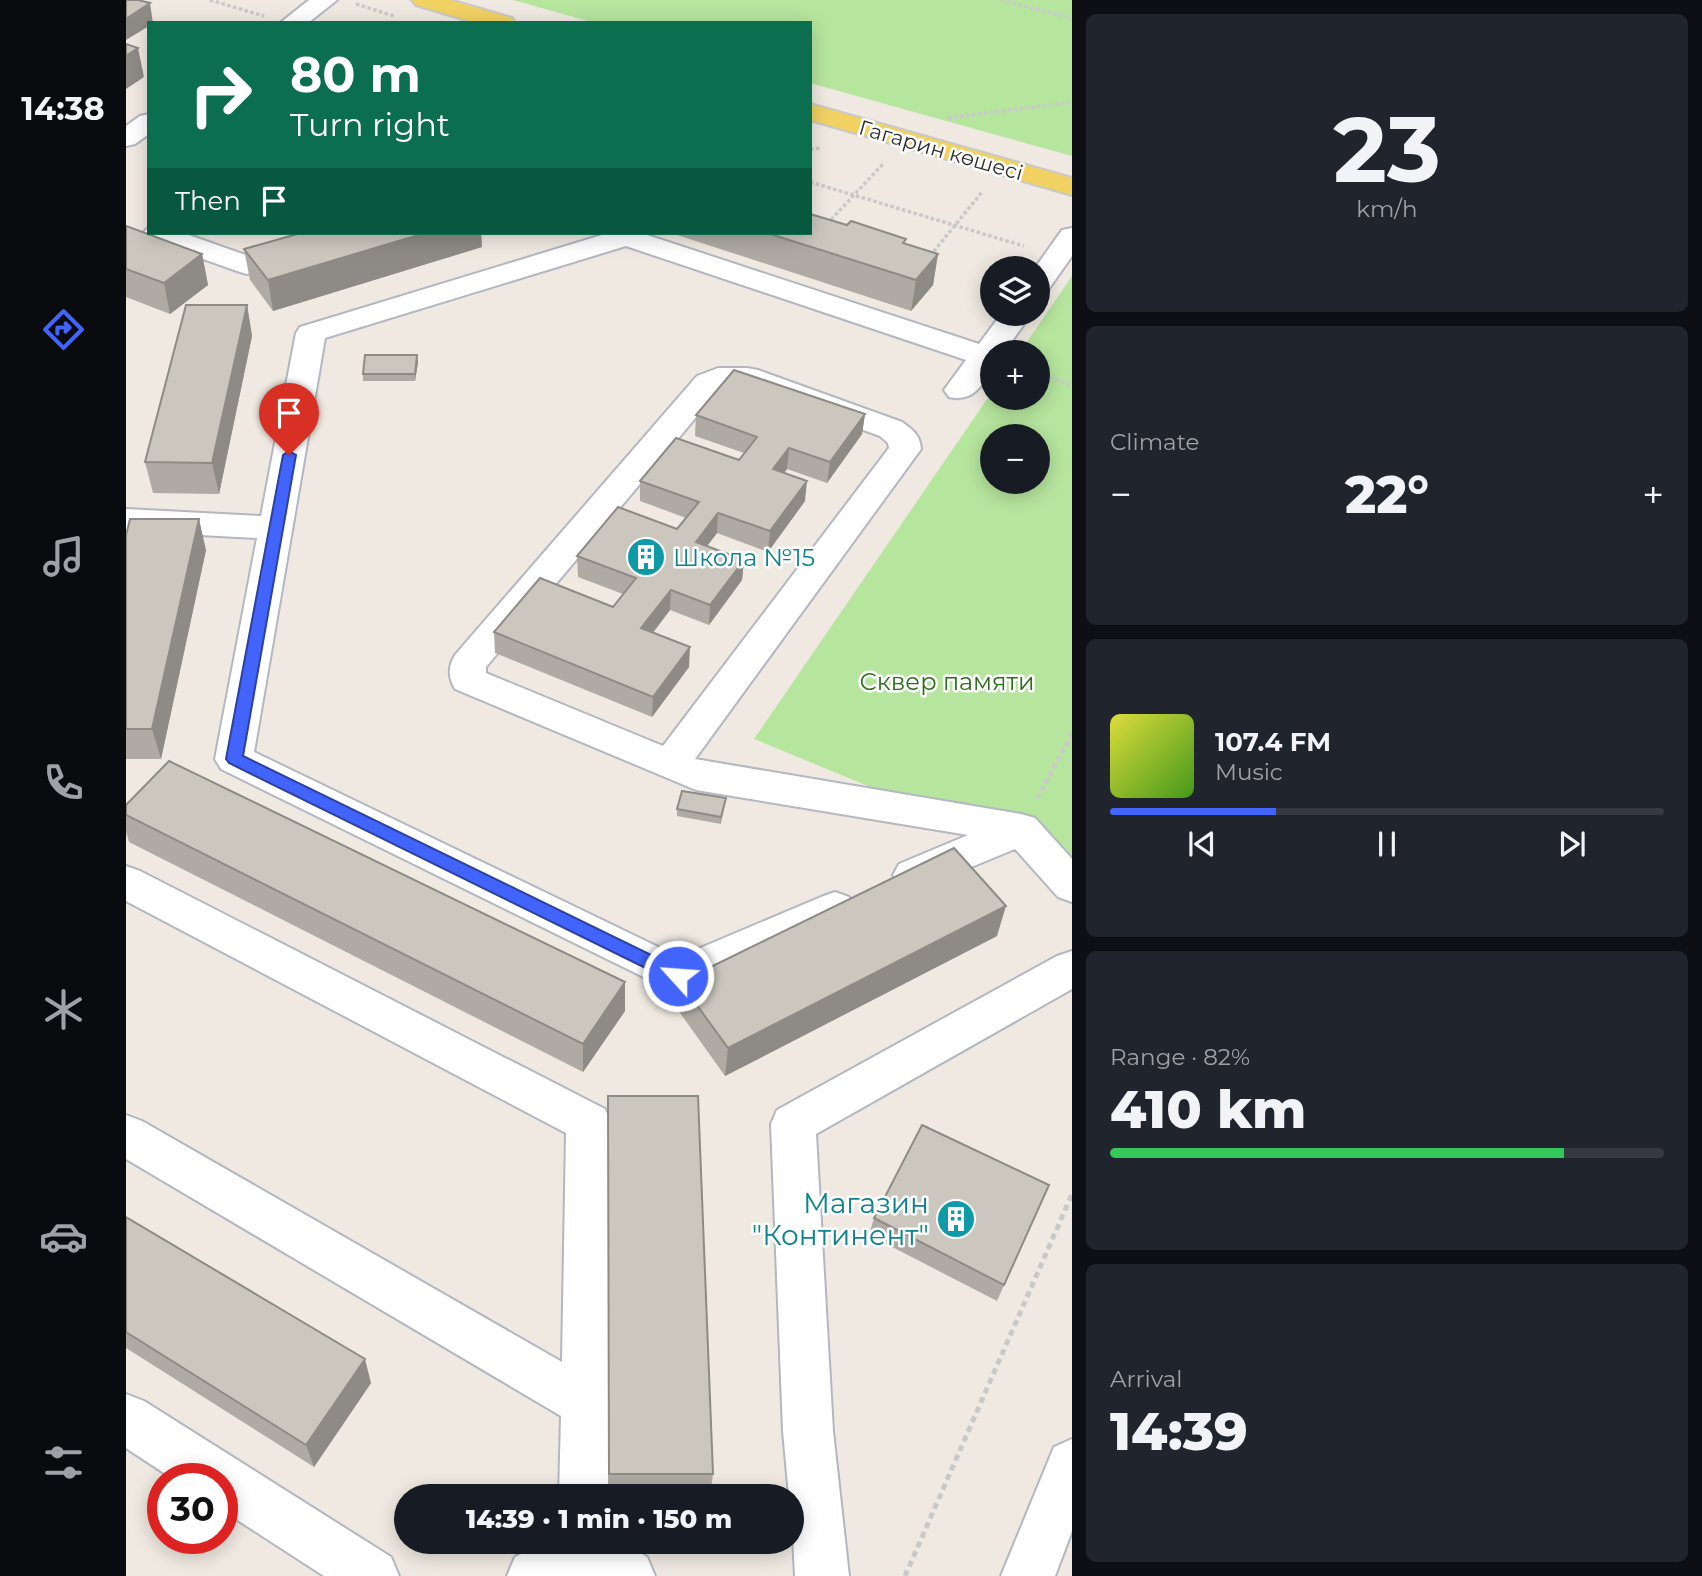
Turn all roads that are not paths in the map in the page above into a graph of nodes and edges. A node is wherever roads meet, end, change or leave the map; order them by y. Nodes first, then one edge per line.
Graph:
1 (325, 0) edge
2 (424, 0) edge
3 (282, 21) edge
4 (496, 21) edge
5 (812, 113) edge
6 (1072, 187) edge
7 (162, 235) edge
8 (620, 235) edge
9 (1065, 246) edge
10 (247, 265) edge
11 (1050, 268) edge
12 (980, 354) edge
13 (980, 363) edge
14 (960, 390) dead end
15 (126, 520) edge
16 (276, 528) junction
17 (670, 765) junction
18 (1021, 829) junction
19 (126, 882) edge
20 (1072, 886) edge
21 (1072, 968) edge
22 (126, 1135) edge
23 (586, 1403) junction
24 (126, 1419) edge
25 (195, 1463) edge
26 (1072, 1465) edge
27 (586, 1484) edge
28 (238, 1491) edge
29 (570, 1554) edge
30 (597, 1554) edge
31 (372, 1576) edge
32 (534, 1576) edge
33 (628, 1576) edge
34 (822, 1576) edge
35 (1028, 1576) edge

1 - 3 street
2 - 4 main road
5 - 6 main road, Гагарин көшесі
7 - 10 street
8 - 12 street
8 - 16 street
9 - 11 street
13 - 14 street
15 - 16 street
16 - 18 street
17 - 17 street
17 - 18 street
18 - 20 street
19 - 23 street
21 - 34 street
22 - 23 street
23 - 27 street
24 - 25 street
26 - 35 street
28 - 31 street
29 - 32 street
30 - 33 street

